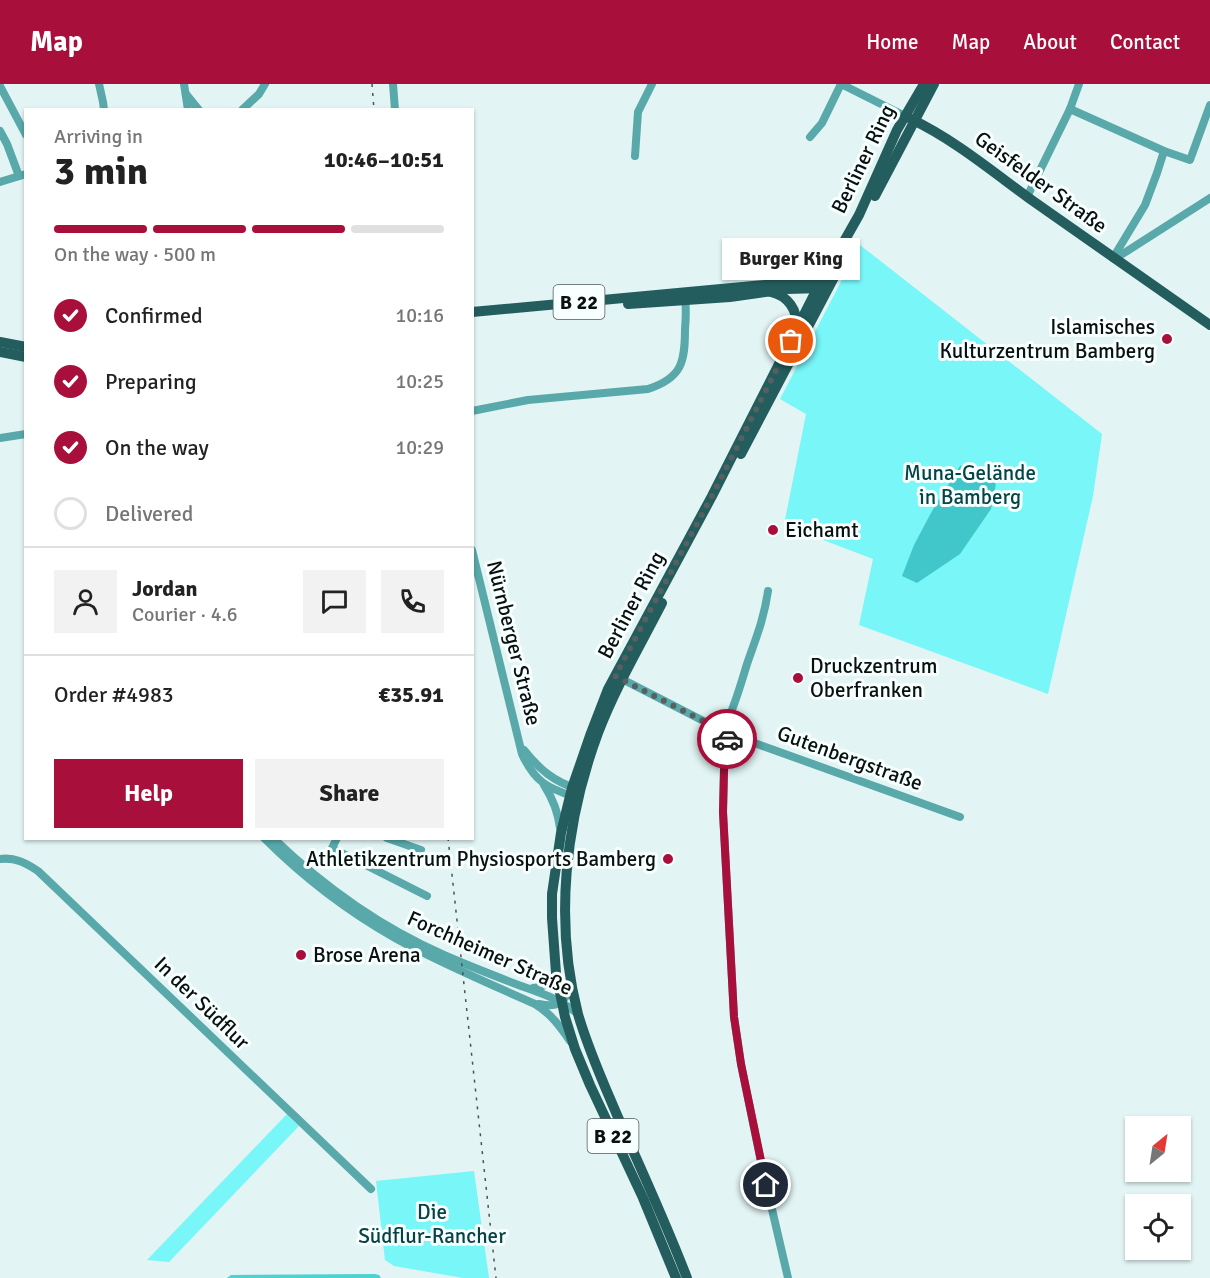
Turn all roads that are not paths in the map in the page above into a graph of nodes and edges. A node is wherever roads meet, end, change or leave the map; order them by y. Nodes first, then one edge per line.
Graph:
1 (99, 84) edge
2 (265, 84) edge
3 (393, 84) edge
4 (652, 84) edge
5 (841, 84) edge
6 (924, 84) edge
7 (934, 84) edge
8 (1079, 84) edge
9 (0, 86) edge
10 (185, 89) edge
11 (1210, 105) edge
12 (104, 108) edge
13 (188, 108) edge
14 (198, 108) edge
15 (244, 108) edge
16 (395, 108) edge
17 (1070, 109) junction
18 (910, 118) junction
19 (0, 131) edge
20 (24, 131) edge
21 (810, 137) dead end
22 (1164, 151) junction
23 (635, 156) dead end
24 (22, 175) edge
25 (0, 182) edge
26 (1027, 196) junction
27 (1210, 198) edge
28 (841, 248) junction
29 (1113, 258) junction
30 (793, 280) junction
31 (832, 282) junction
32 (817, 289) junction
33 (768, 291) junction
34 (685, 296) junction
35 (821, 302) junction
36 (474, 312) edge
37 (474, 319) edge
38 (1210, 325) edge
39 (796, 332) junction
40 (0, 342) edge
41 (24, 347) edge
42 (0, 352) edge
43 (24, 357) edge
44 (474, 411) edge
45 (24, 434) edge
46 (0, 438) edge
47 (474, 558) edge
48 (768, 591) dead end
49 (619, 678) junction
50 (725, 733) junction
51 (520, 745) junction
52 (543, 784) junction
53 (576, 793) junction
54 (960, 817) dead end
55 (561, 833) junction
56 (266, 840) edge
57 (275, 840) edge
58 (336, 840) edge
59 (393, 840) edge
60 (421, 850) dead end
61 (0, 859) edge
62 (427, 896) dead end
63 (556, 973) junction
64 (572, 984) junction
65 (529, 989) junction
66 (562, 1002) junction
67 (535, 1004) junction
68 (579, 1014) junction
69 (575, 1049) junction
70 (371, 1190) dead end
71 (676, 1278) edge
72 (687, 1278) edge
73 (788, 1278) edge

1 - 12 street
2 - 15 street
3 - 16 street
4 - 23 street
5 - 18 street, Geisfelder Straße
5 - 21 street, Geisfelder Straße
6 - 18 main road, Berliner Ring
7 - 18 main road, Berliner Ring
8 - 17 street
9 - 20 street
10 - 13 street
10 - 14 street
11 - 22 street
17 - 22 street
17 - 26 street
18 - 26 main road, Geisfelder Straße
18 - 28 main road, Berliner Ring
18 - 31 main road, Berliner Ring
19 - 24 street
22 - 29 street
24 - 25 street
26 - 29 main road, Geisfelder Straße
27 - 29 street
28 - 30 main road
28 - 32 main road, Berliner Ring
29 - 38 main road, Geisfelder Straße
30 - 32 main road
30 - 34 main road, B 22
31 - 32 main road
31 - 35 main road, Berliner Ring
32 - 33 main road
32 - 35 main road
32 - 39 main road, Berliner Ring
33 - 34 main road, B 22
33 - 39 main road
34 - 36 main road, B 22
34 - 37 main road, B 22
34 - 44 street
35 - 49 main road, Berliner Ring / B 22
39 - 49 main road, Berliner Ring / B 22
40 - 41 main road
42 - 43 main road
45 - 46 street
47 - 51 street, Nürnberger Straße
48 - 50 street
49 - 50 street, Gutenbergstraße
49 - 53 main road, Berliner Ring / B 22
50 - 54 street, Gutenbergstraße
50 - 73 street
51 - 52 street, Nürnberger Straße
51 - 53 street, Nürnberger Straße
52 - 53 street
52 - 55 street, Nürnberger Straße
53 - 55 main road, Berliner Ring / B 22
53 - 64 main road, Berliner Ring / B 22
55 - 63 main road, Berliner Ring / B 22
56 - 67 street, Forchheimer Straße
57 - 65 street, Forchheimer Straße
58 - 62 street
59 - 60 street
61 - 70 street, In der Südflur
63 - 65 street
63 - 66 main road, Berliner Ring / B 22
64 - 66 street
64 - 68 main road, Berliner Ring / B 22
65 - 66 street, Forchheimer Straße
66 - 67 street
66 - 68 street, Forchheimer Straße
66 - 69 main road, Berliner Ring / B 22
67 - 69 street, Forchheimer Straße
68 - 72 main road, Berliner Ring / B 22
69 - 71 main road, Berliner Ring / B 22

